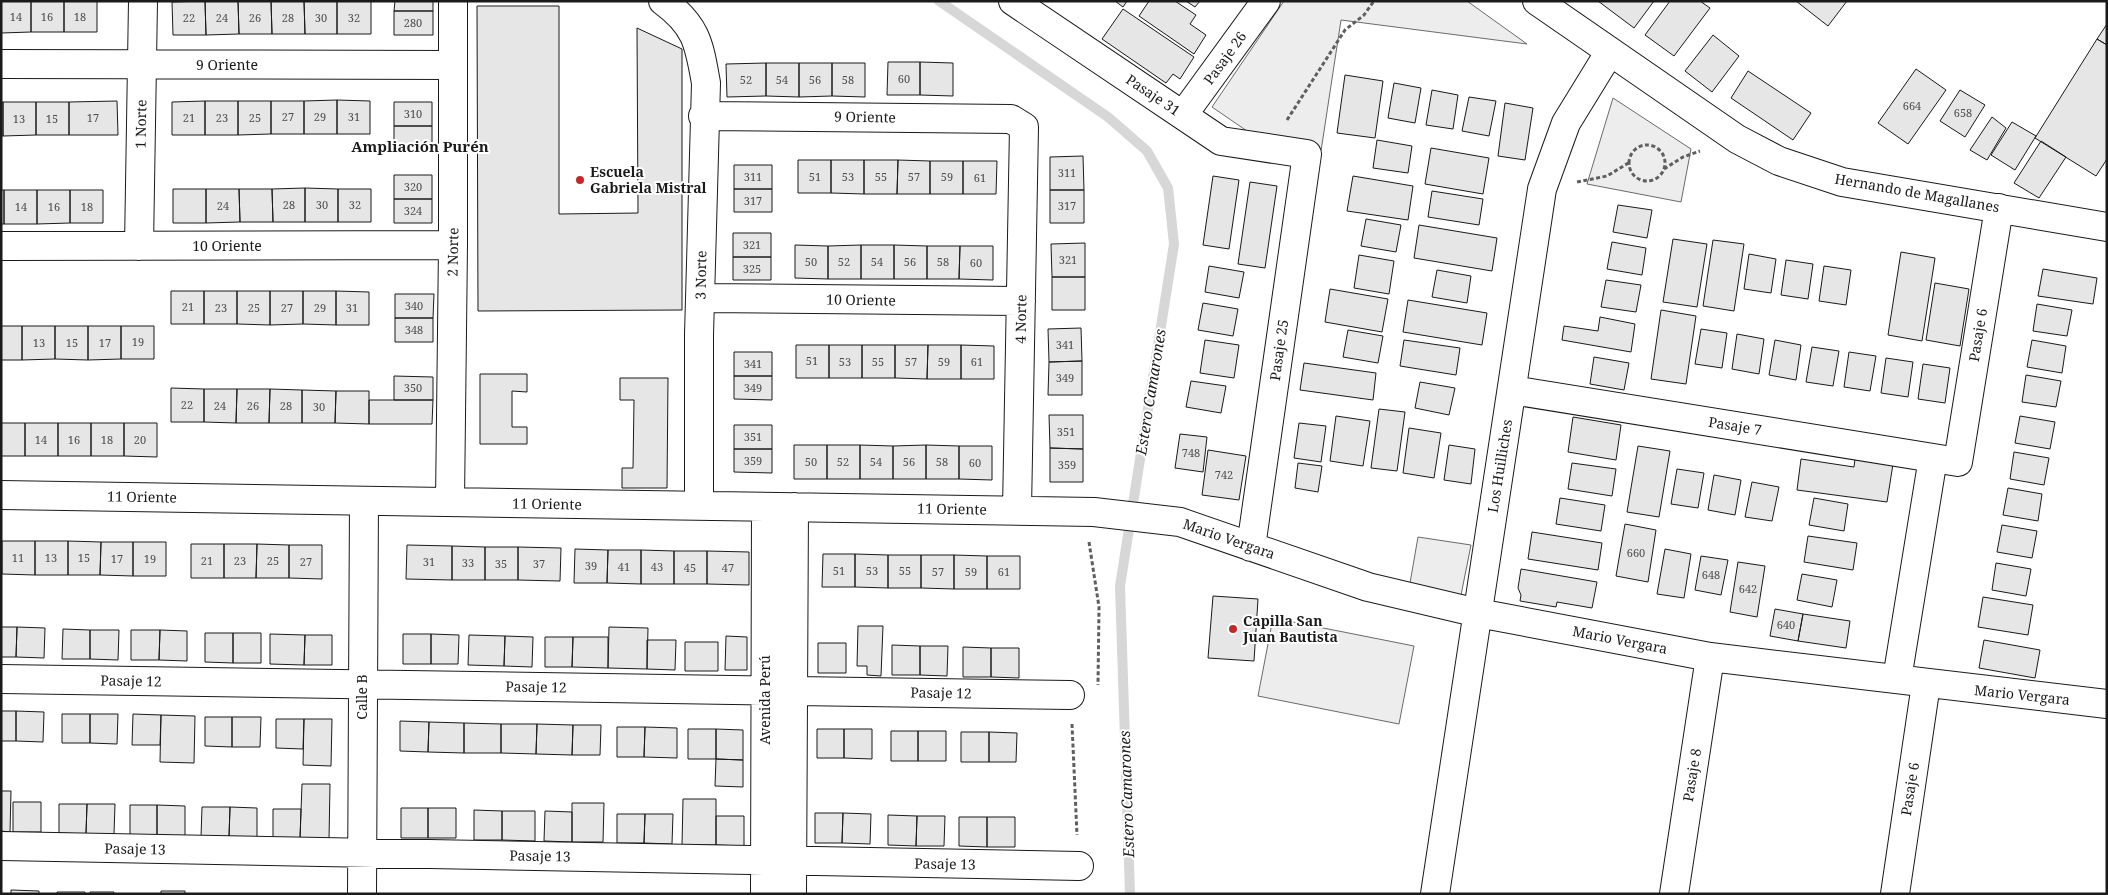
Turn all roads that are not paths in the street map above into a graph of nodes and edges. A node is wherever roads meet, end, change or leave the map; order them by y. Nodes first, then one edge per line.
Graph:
1 (143, 1) edge
2 (453, 1) edge
3 (663, 1) edge
4 (1013, 1) edge
5 (1266, 1) edge
6 (1537, 1) edge
7 (1609, 53) junction
8 (1, 64) edge
9 (142, 64) junction
10 (453, 65) junction
11 (703, 116) junction
12 (1183, 116) junction
13 (1024, 127) joint
14 (1307, 154) joint
15 (1999, 208) junction
16 (2107, 227) edge
17 (453, 245) junction
18 (1, 246) edge
19 (139, 246) junction
20 (701, 298) junction
21 (1021, 301) junction
22 (1512, 390) junction
23 (1945, 460) junction
24 (1, 495) edge
25 (364, 501) junction
26 (450, 502) junction
27 (699, 506) junction
28 (766, 506) junction
29 (794, 507) junction
30 (1017, 510) junction
31 (1090, 511) joint
32 (1252, 547) junction
33 (1478, 613) junction
34 (1710, 657) junction
35 (1, 679) edge
36 (1897, 679) junction
37 (1926, 684) junction
38 (362, 685) junction
39 (764, 690) junction
40 (792, 690) junction
41 (1070, 695) road end
42 (2107, 704) edge
43 (1, 846) edge
44 (362, 853) junction
45 (765, 860) junction
46 (792, 860) junction
47 (1079, 866) road end
48 (362, 894) edge
49 (765, 894) edge
50 (792, 894) edge
51 (1435, 894) edge
52 (1674, 894) edge
53 (1895, 894) edge

1 - 9 street, 1 Norte
2 - 10 street, 2 Norte
3 - 11 street, 3 Norte
4 - 12 street, Pasaje 31
5 - 12 street, Pasaje 26
6 - 7 street, Hernando de Magallanes
7 - 15 street, Hernando de Magallanes
7 - 22 street, Los Huilliches
8 - 9 street, 9 Oriente
9 - 10 street, 9 Oriente
9 - 19 street, 1 Norte
10 - 17 street, 2 Norte
11 - 13 street, 9 Oriente
11 - 20 street, 3 Norte
12 - 14 street, Pasaje 31
13 - 21 street, 4 Norte
14 - 32 street, Pasaje 25
15 - 16 street, Hernando de Magallanes
15 - 23 street, Pasaje 6
17 - 19 street, 10 Oriente
17 - 26 street, 2 Norte
18 - 19 street, 10 Oriente
20 - 21 street, 10 Oriente
20 - 27 street, 3 Norte
21 - 30 street, 4 Norte
22 - 23 street, Pasaje 7
22 - 33 street, Los Huilliches
23 - 36 street, Pasaje 6
24 - 25 street, 11 Oriente
25 - 26 street, 11 Oriente
25 - 38 street, Calle B
26 - 27 street, 11 Oriente
27 - 28 street, 11 Oriente
28 - 29 street, 11 Oriente
28 - 39 street, Avenida Perú
29 - 30 street, 11 Oriente
29 - 40 street, Avenida Perú
30 - 31 street, 11 Oriente
31 - 32 street, Mario Vergara
32 - 33 street, Mario Vergara
33 - 34 street, Mario Vergara
33 - 51 street, Los Huilliches
34 - 36 street, Mario Vergara
34 - 52 street, Pasaje 8
35 - 38 street, Pasaje 12
36 - 37 street, Mario Vergara
37 - 42 street, Mario Vergara
37 - 53 street, Pasaje 6
38 - 39 street, Pasaje 12
38 - 44 street, Calle B
39 - 40 street, Pasaje 12
39 - 45 street, Avenida Perú
40 - 41 street, Pasaje 12
40 - 46 street, Avenida Perú
43 - 44 street, Pasaje 13
44 - 45 street, Pasaje 13
44 - 48 street, Calle B
45 - 46 street, Pasaje 13
45 - 49 street, Avenida Perú
46 - 47 street, Pasaje 13
46 - 50 street, Avenida Perú

